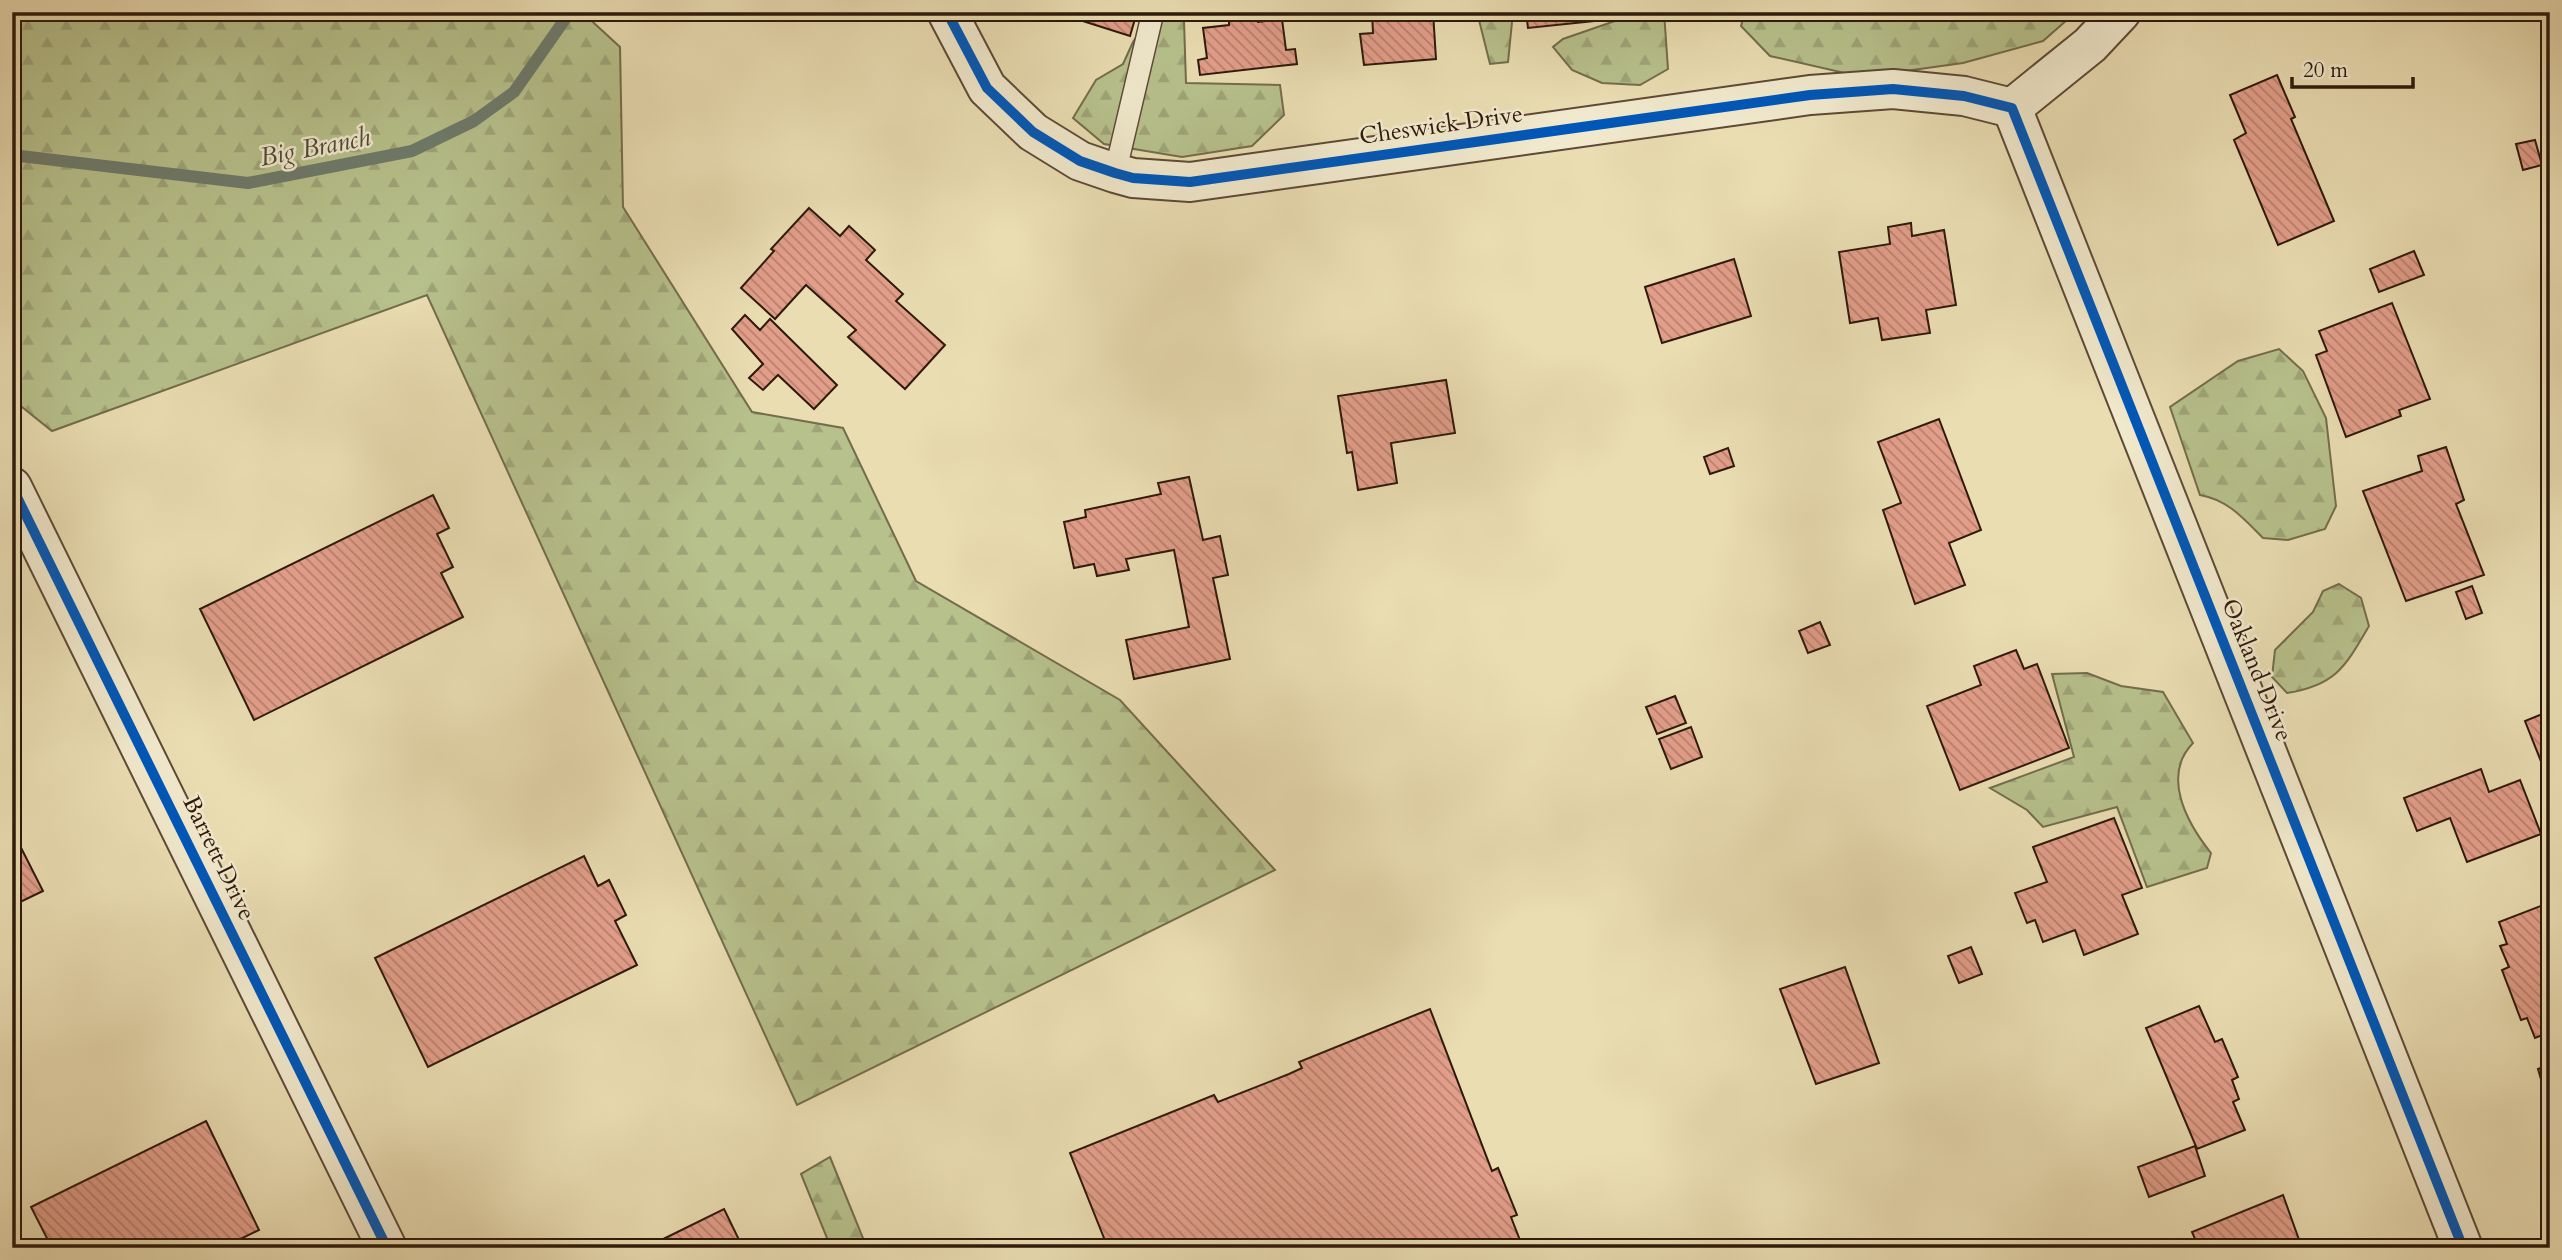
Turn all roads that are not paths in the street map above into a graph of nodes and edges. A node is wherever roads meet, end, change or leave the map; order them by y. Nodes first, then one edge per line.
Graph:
1 (947, 12) edge
2 (1153, 12) edge
3 (2121, 12) edge
4 (2012, 108) junction
5 (1115, 173) junction
6 (12, 487) edge
7 (387, 1248) edge
8 (2463, 1248) edge

1 - 5 street, Cheswick Drive
2 - 5 lane
3 - 4 street
4 - 5 street, Cheswick Drive
4 - 8 street, Oakland Drive
6 - 7 street, Barrett Drive

